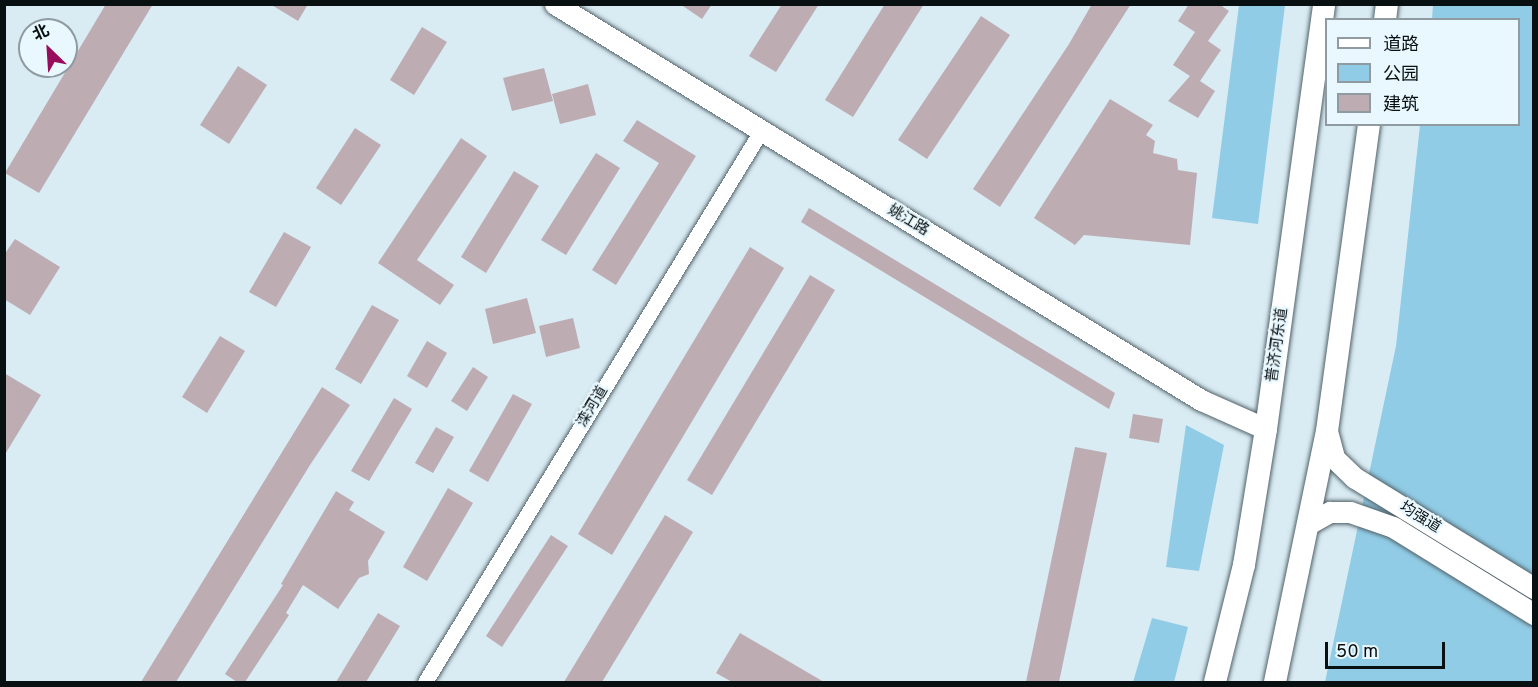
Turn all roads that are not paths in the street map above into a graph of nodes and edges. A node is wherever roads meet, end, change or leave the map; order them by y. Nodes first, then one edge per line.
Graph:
1 (555, 4) edge
2 (1324, 4) edge
3 (1369, 126) edge
4 (761, 131) junction
5 (1266, 429) junction
6 (1327, 431) junction
7 (1308, 524) junction
8 (1533, 588) edge
9 (1533, 614) edge
10 (425, 682) edge
11 (1215, 682) edge
12 (1275, 682) edge

1 - 4 street, 姚江路
2 - 5 main road, 普济河东道
3 - 6 main road
4 - 5 street, 姚江路
4 - 10 street, 滦河道
5 - 11 main road, 普济河东道
6 - 7 main road
6 - 8 street, 均强道
7 - 9 street, 均强道
7 - 12 main road

